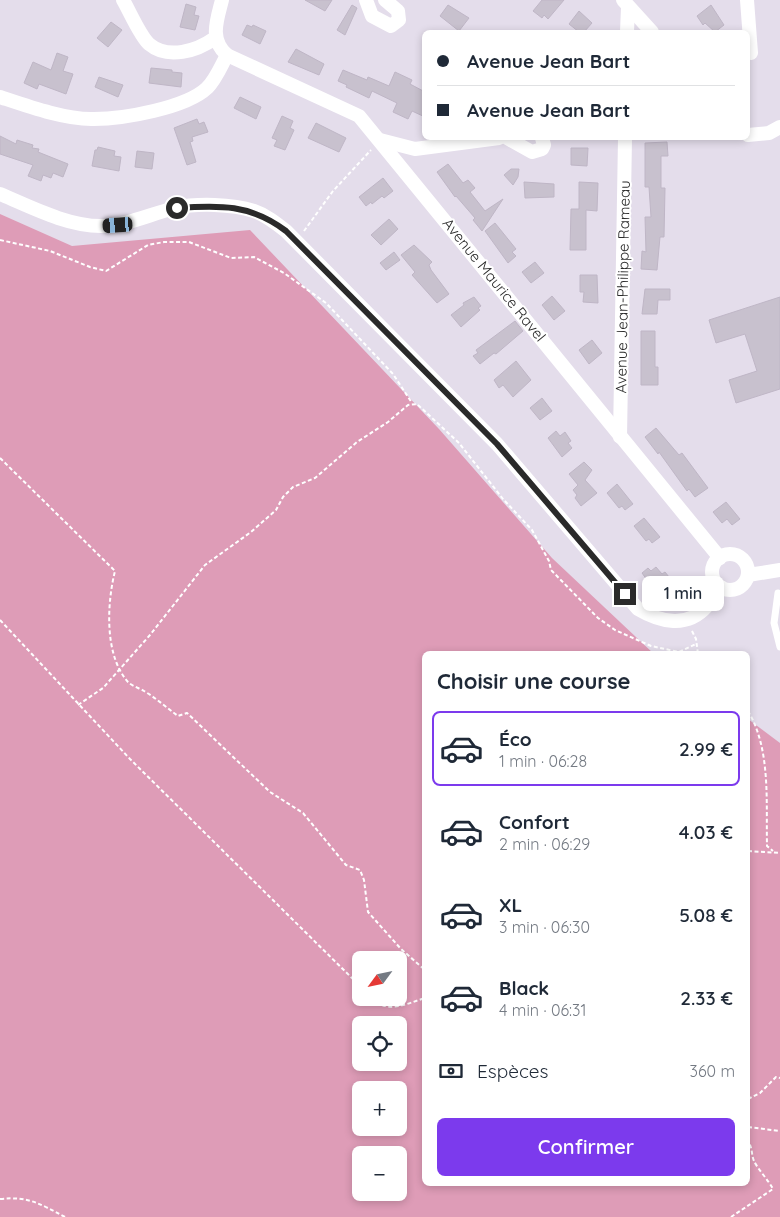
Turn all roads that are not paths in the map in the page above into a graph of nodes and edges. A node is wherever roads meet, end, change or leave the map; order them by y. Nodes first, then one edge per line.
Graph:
1 (124, 0) edge
2 (222, 0) edge
3 (366, 0) edge
4 (385, 0) edge
5 (614, 0) edge
6 (747, 0) edge
7 (625, 4) edge
8 (627, 30) edge
9 (650, 30) edge
10 (749, 30) edge
11 (215, 38) junction
12 (750, 40) edge
13 (751, 53) dead end
14 (226, 55) junction
15 (0, 97) edge
16 (780, 127) edge
17 (750, 135) edge
18 (380, 140) junction
19 (484, 140) edge
20 (511, 140) edge
21 (543, 140) edge
22 (625, 140) edge
23 (415, 149) junction
24 (407, 173) junction
25 (0, 194) edge
26 (620, 437) junction
27 (720, 558) junction
28 (780, 570) edge
29 (748, 575) junction
30 (721, 587) junction
31 (778, 593) dead end
32 (780, 646) edge

1 - 11 street
2 - 11 street
3 - 4 street
5 - 7 street
6 - 10 street
7 - 8 street
7 - 9 street
11 - 14 street
12 - 13 street
14 - 15 street
14 - 18 street, Avenue Maurice Ravel
16 - 17 street
18 - 23 street
18 - 24 street, Avenue Maurice Ravel
19 - 23 street
20 - 21 street
22 - 26 street, Avenue Jean-Philippe Rameau
23 - 24 street
24 - 26 street, Avenue Maurice Ravel
25 - 30 street
26 - 27 street, Avenue Maurice Ravel
27 - 29 street
27 - 30 street
28 - 29 street
29 - 30 street
31 - 32 lane

